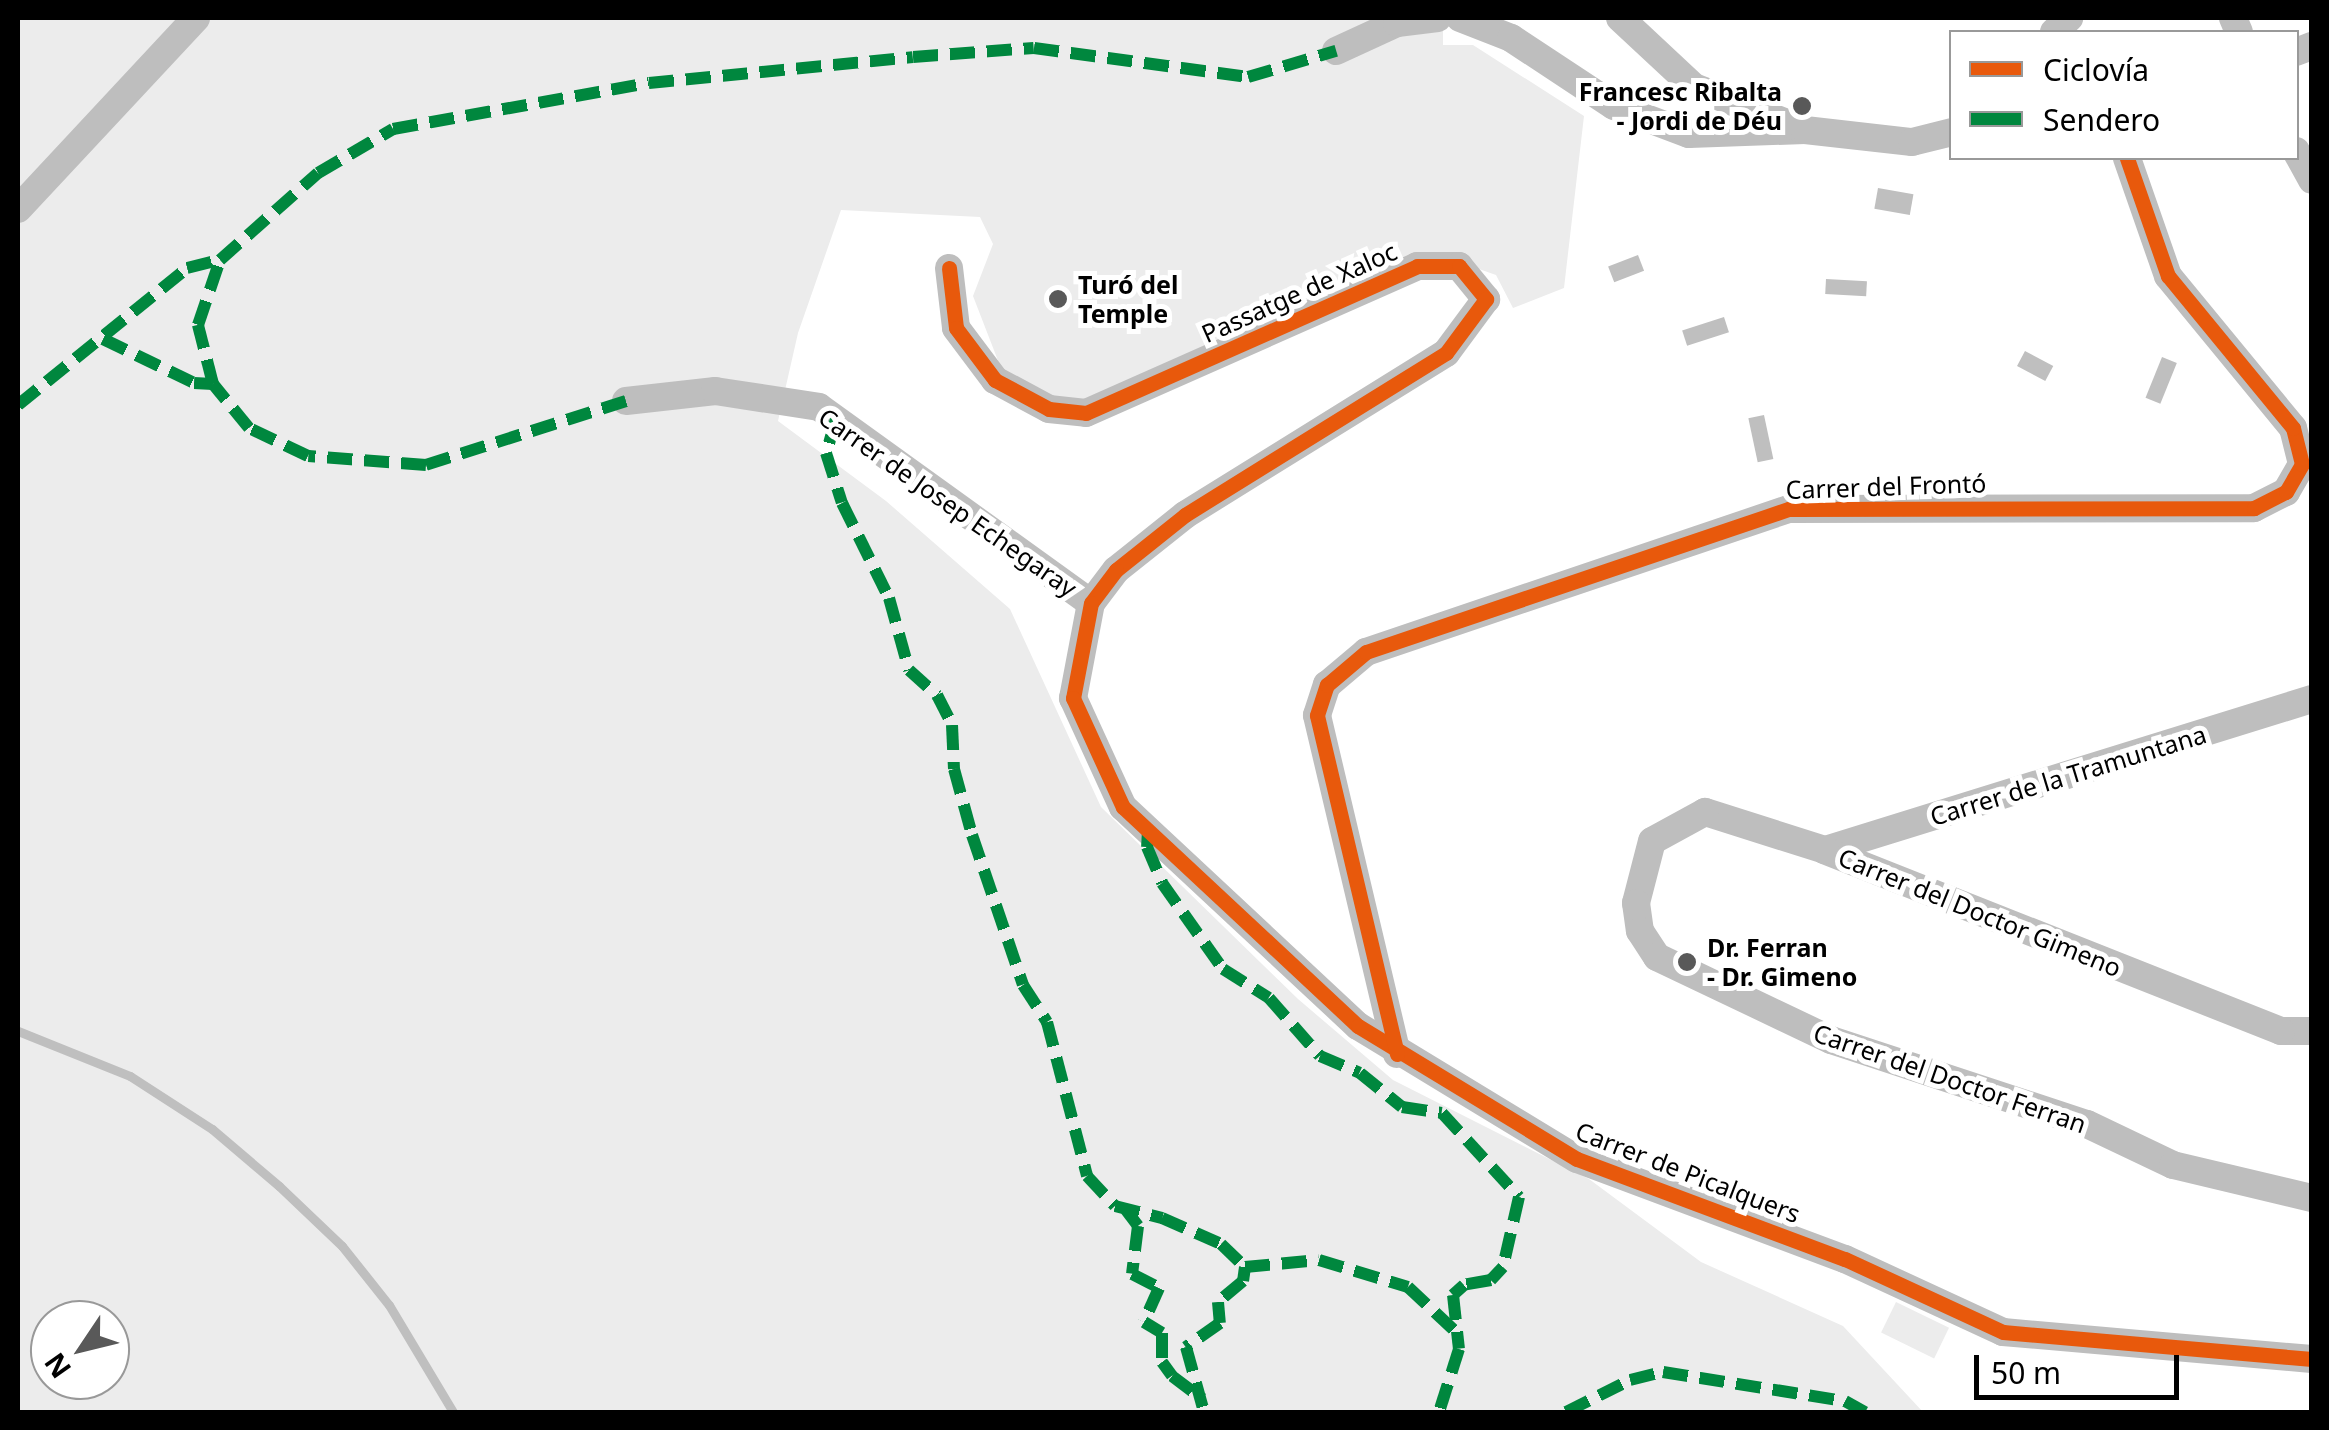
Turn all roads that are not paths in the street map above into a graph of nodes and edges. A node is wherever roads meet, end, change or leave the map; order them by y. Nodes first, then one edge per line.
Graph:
1 (196, 18) edge
2 (1438, 18) edge
3 (1460, 18) edge
4 (1620, 18) edge
5 (1336, 51) dead end
6 (1805, 130) junction
7 (1949, 133) edge
8 (2299, 156) edge
9 (2128, 160) edge
10 (2312, 180) edge
11 (18, 209) edge
12 (949, 268) dead end
13 (626, 401) dead end
14 (1091, 602) junction
15 (2312, 699) edge
16 (1652, 841) joint
17 (1824, 850) junction
18 (2312, 1031) edge
19 (1397, 1054) junction
20 (2312, 1198) edge
21 (2312, 1359) edge

1 - 11 street
2 - 5 street
3 - 6 street
4 - 6 street
6 - 7 street
8 - 10 street
9 - 19 street, Carrer del Frontó
12 - 14 street, Passatge de Xaloc
13 - 14 street, Carrer de Josep Echegaray
14 - 19 street, Carrer de Picalquers
15 - 17 street, Carrer de la Tramuntana
16 - 17 street, Carrer del Doctor Gimeno
16 - 20 street, Carrer del Doctor Ferran
17 - 18 street, Carrer del Doctor Gimeno
19 - 21 street, Carrer de Picalquers

